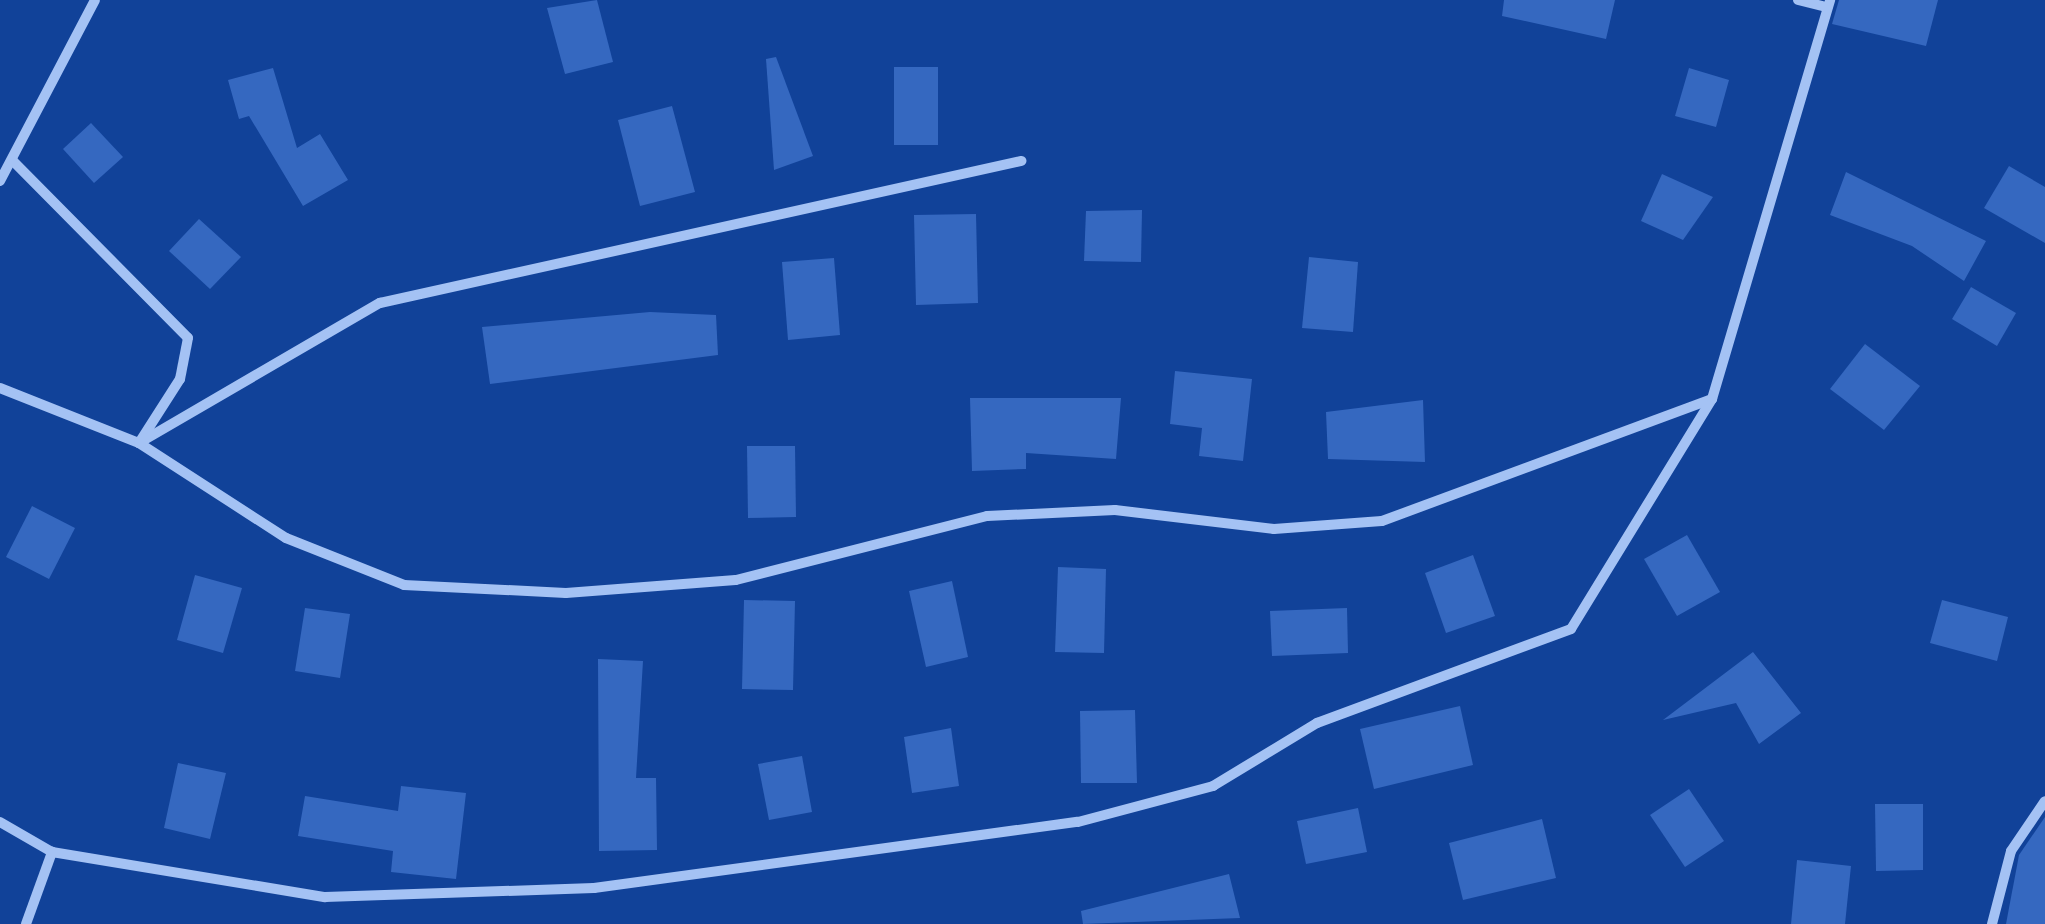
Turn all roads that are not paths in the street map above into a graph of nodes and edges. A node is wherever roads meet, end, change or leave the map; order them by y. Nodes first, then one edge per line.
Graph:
1 (95, 0) edge
2 (1798, 0) edge
3 (1829, 3) edge
4 (12, 160) junction
5 (1021, 161) dead end
6 (0, 181) edge
7 (0, 388) edge
8 (1712, 399) junction
9 (138, 443) junction
10 (2045, 801) edge
11 (0, 822) edge
12 (52, 852) junction
13 (26, 924) edge
14 (1992, 924) edge

1 - 4 street
2 - 3 street
3 - 8 street
4 - 6 street
4 - 9 street
5 - 9 street
7 - 9 street
8 - 9 street
8 - 12 street
10 - 14 street
11 - 12 street
12 - 13 street

